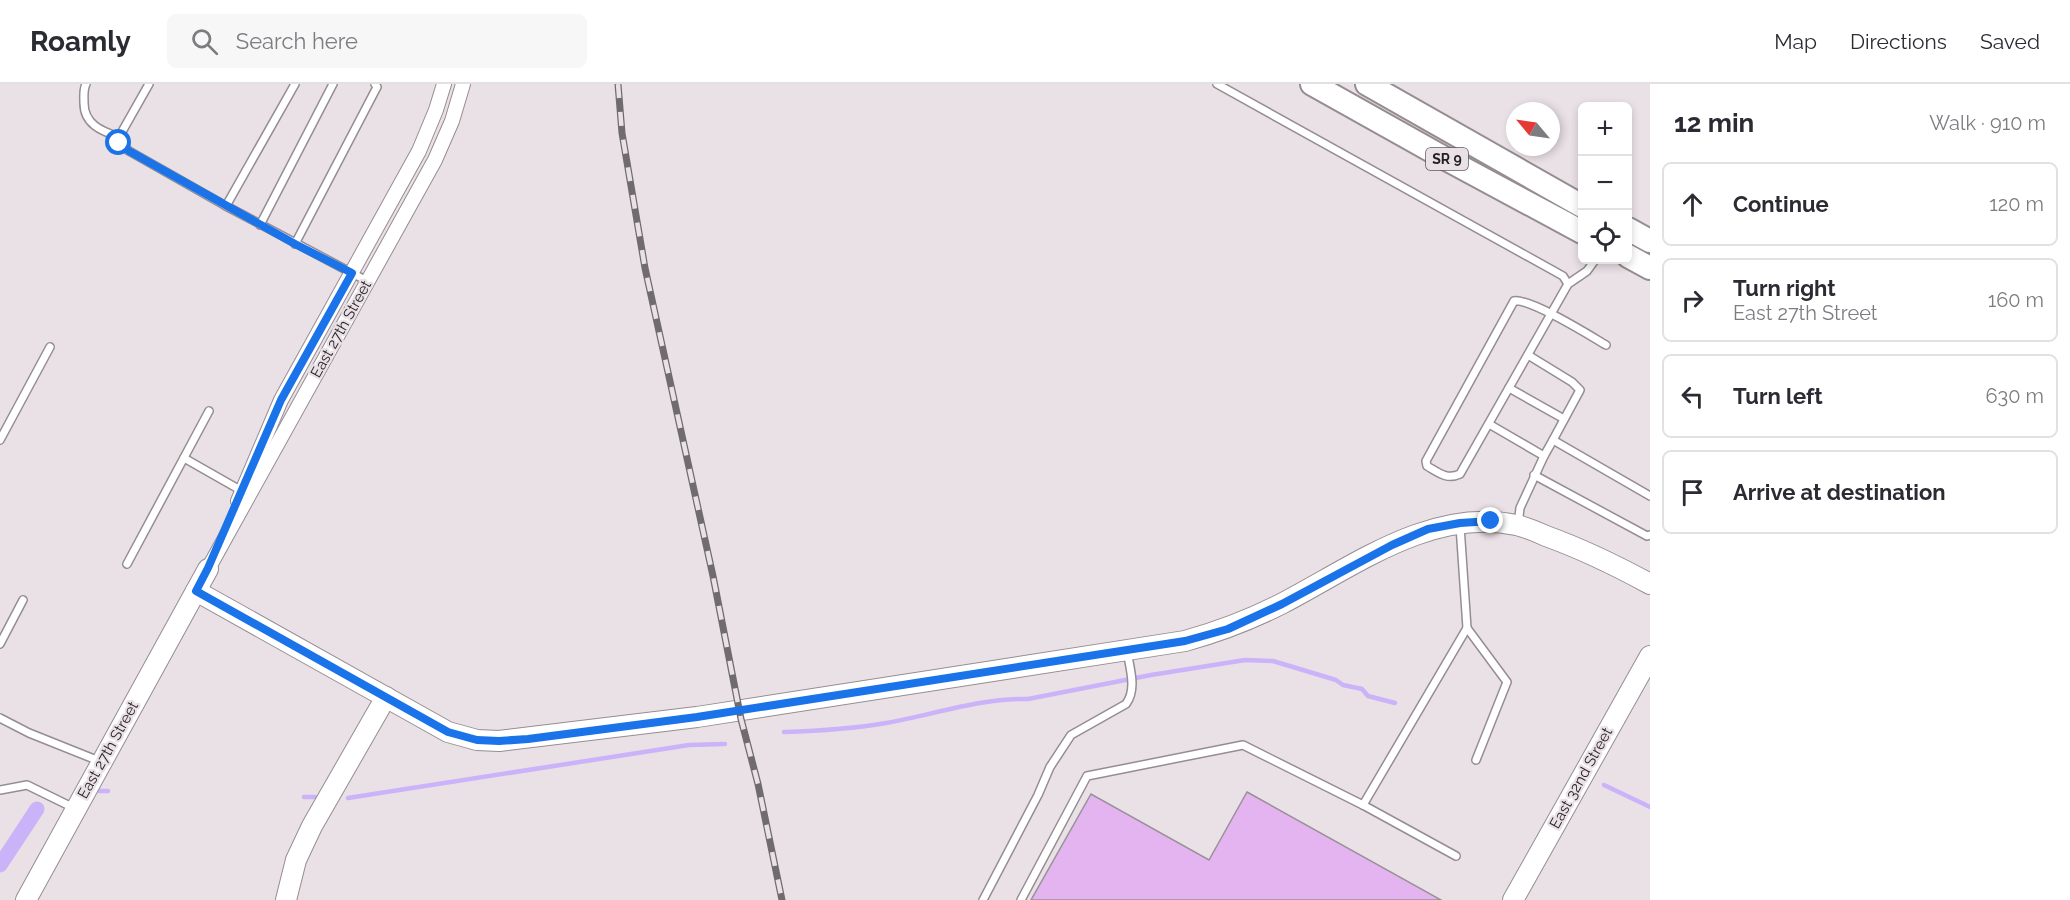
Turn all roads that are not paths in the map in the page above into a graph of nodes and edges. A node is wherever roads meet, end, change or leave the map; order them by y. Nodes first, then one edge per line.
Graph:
1 (86, 84) edge
2 (149, 84) edge
3 (295, 84) edge
4 (333, 84) edge
5 (375, 84) edge
6 (444, 84) edge
7 (463, 84) edge
8 (1216, 84) edge
9 (1312, 84) edge
10 (1367, 84) edge
11 (119, 137) junction
12 (1578, 204) edge
13 (226, 206) junction
14 (260, 225) junction
15 (1578, 230) edge
16 (1632, 231) edge
17 (1650, 241) edge
18 (295, 244) junction
19 (1632, 258) edge
20 (1592, 264) edge
21 (1650, 268) edge
22 (352, 273) junction
23 (367, 281) junction
24 (1568, 284) junction
25 (1551, 314) junction
26 (1606, 345) dead end
27 (50, 347) dead end
28 (1528, 356) junction
29 (1509, 388) junction
30 (209, 411) dead end
31 (1564, 419) junction
32 (1489, 424) junction
33 (0, 440) edge
34 (1553, 440) junction
35 (1544, 456) junction
36 (184, 458) junction
37 (1534, 475) junction
38 (242, 491) junction
39 (1650, 496) edge
40 (1460, 523) junction
41 (1518, 525) junction
42 (1650, 535) edge
43 (127, 564) dead end
44 (208, 568) junction
45 (1650, 584) edge
46 (196, 591) junction
47 (23, 600) dead end
48 (1467, 628) junction
49 (0, 644) edge
50 (1127, 650) junction
51 (1650, 656) edge
52 (386, 697) junction
53 (0, 718) edge
54 (1476, 760) dead end
55 (101, 762) junction
56 (0, 790) edge
57 (1363, 805) junction
58 (76, 810) junction
59 (1456, 856) dead end
60 (26, 900) edge
61 (286, 900) edge
62 (983, 900) edge
63 (1021, 900) edge
64 (1513, 900) edge

1 - 11 lane
2 - 11 lane
3 - 13 lane
4 - 14 lane
5 - 18 lane
6 - 22 street, East 27th Street
7 - 23 street, East 27th Street
8 - 24 lane
9 - 15 main road, SR 9
10 - 12 main road, SR 9
11 - 13 lane
13 - 14 lane
14 - 18 lane
16 - 17 main road
18 - 22 lane
19 - 21 main road
20 - 24 lane
22 - 23 lane
22 - 38 street, East 27th Street
23 - 44 street, East 27th Street
24 - 25 lane
25 - 26 lane
25 - 28 lane
25 - 32 lane
27 - 33 lane
28 - 29 lane
28 - 31 lane
29 - 31 lane
29 - 32 lane
30 - 36 lane
31 - 34 lane
32 - 35 lane
34 - 35 lane
34 - 39 lane
35 - 37 lane
36 - 38 lane
36 - 43 lane
37 - 41 lane
37 - 42 lane
38 - 44 street, East 27th Street
40 - 41 street
40 - 48 lane
40 - 50 street
41 - 45 street
44 - 46 street, East 27th Street
46 - 52 street
46 - 55 street, East 27th Street
47 - 49 lane
48 - 54 lane
48 - 57 lane
50 - 52 street
50 - 62 lane
51 - 64 street, East 32nd Street
52 - 61 street
53 - 55 lane
55 - 58 street, East 27th Street
56 - 58 lane
57 - 59 lane
57 - 63 lane
58 - 60 street, East 27th Street

